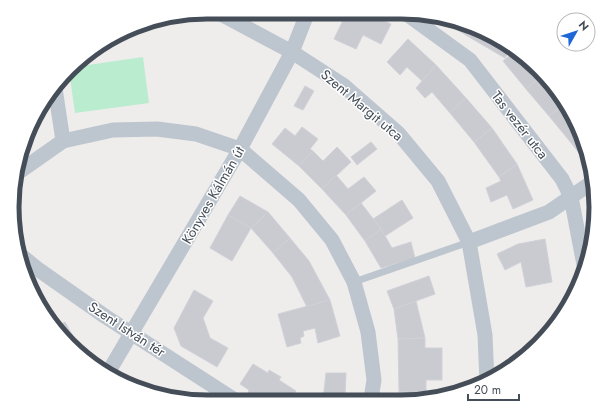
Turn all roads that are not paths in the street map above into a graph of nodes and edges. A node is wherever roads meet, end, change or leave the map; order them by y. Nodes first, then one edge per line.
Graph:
1 (230, 19) edge
2 (305, 19) edge
3 (414, 19) edge
4 (292, 52) junction
5 (56, 96) edge
6 (63, 141) junction
7 (240, 149) junction
8 (23, 169) edge
9 (588, 186) edge
10 (571, 198) junction
11 (469, 242) junction
12 (583, 257) edge
13 (27, 260) edge
14 (354, 282) junction
15 (132, 333) junction
16 (111, 368) edge
17 (487, 375) edge
18 (227, 395) edge
19 (372, 395) edge

1 - 4 street, Szent Margit utca
2 - 4 street, Könyves Kálmán út
3 - 10 street, Tas vezér utca
4 - 7 street, Könyves Kálmán út
4 - 11 street, Szent Margit utca
5 - 6 street
6 - 7 street
6 - 8 street
7 - 14 street
7 - 15 street, Könyves Kálmán út
9 - 10 street
10 - 11 street
10 - 12 street, Tas vezér utca
11 - 14 lane
11 - 17 street, Szent Margit utca
13 - 15 street, Szent István tér
14 - 19 street
15 - 16 street, Könyves Kálmán út
15 - 18 street, Szent István tér

